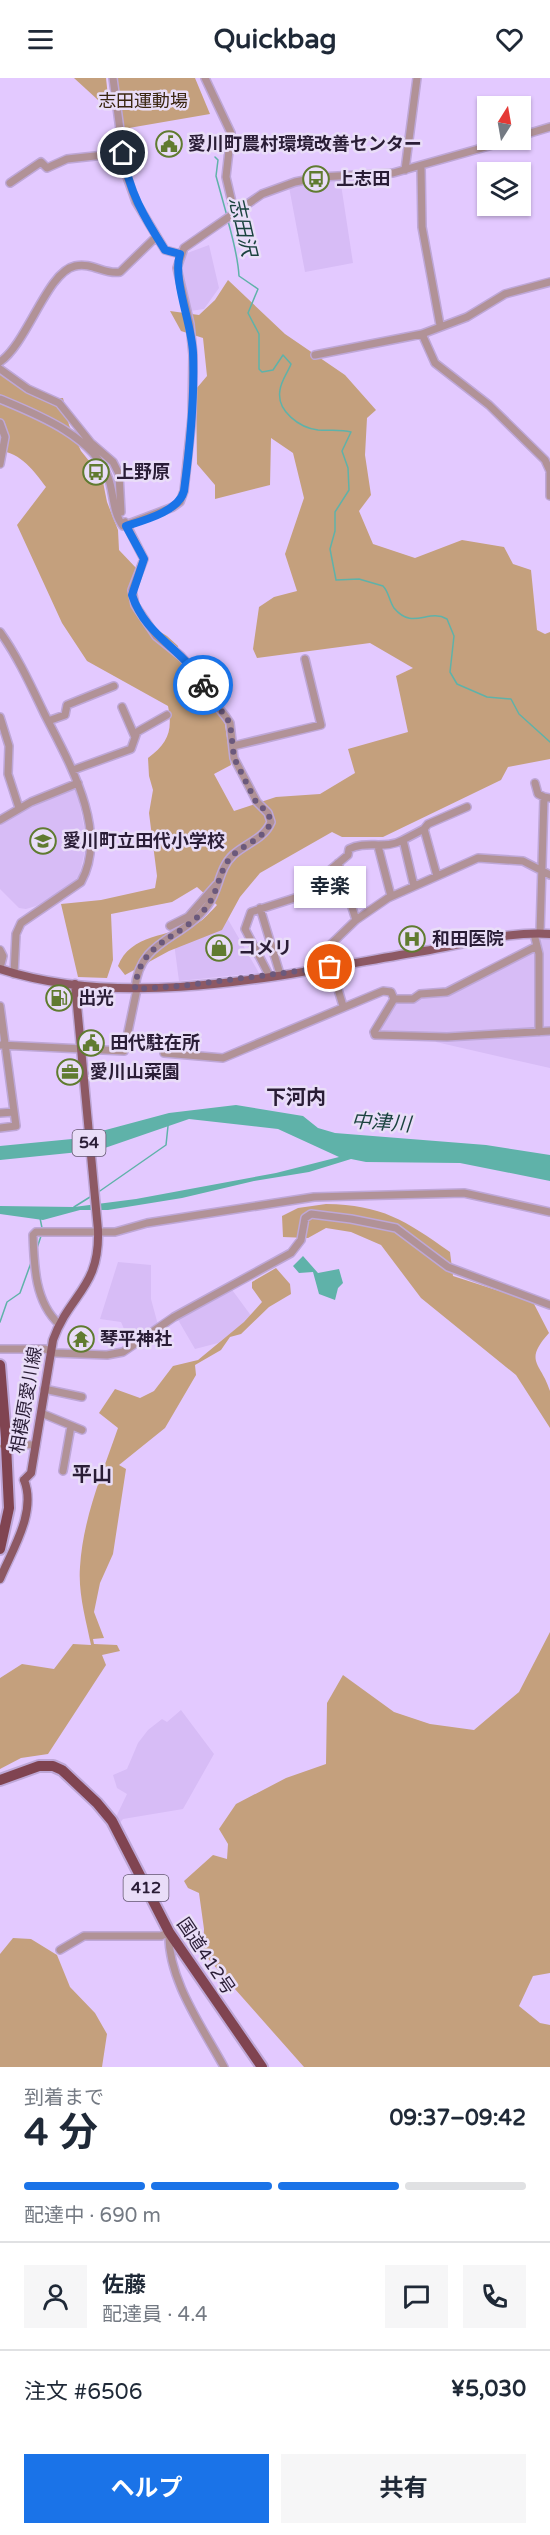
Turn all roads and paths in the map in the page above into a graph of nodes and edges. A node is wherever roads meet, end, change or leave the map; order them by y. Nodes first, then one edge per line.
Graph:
1 (113, 78) edge
2 (205, 78) edge
3 (417, 78) edge
4 (550, 127) edge
5 (531, 133) edge
6 (122, 150) junction
7 (477, 150) edge
8 (421, 167) junction
9 (405, 170) junction
10 (10, 183) dead end
11 (229, 214) junction
12 (156, 237) junction
13 (180, 254) junction
14 (550, 282) edge
15 (440, 325) junction
16 (422, 334) junction
17 (315, 355) dead end
18 (0, 362) edge
19 (0, 369) edge
20 (0, 399) edge
21 (0, 423) edge
22 (0, 464) edge
23 (550, 496) edge
24 (126, 526) junction
25 (0, 632) edge
26 (304, 659) dead end
27 (114, 686) dead end
28 (122, 707) dead end
29 (167, 715) dead end
30 (0, 717) edge
31 (48, 721) junction
32 (135, 737) junction
33 (233, 746) junction
34 (73, 770) junction
35 (78, 783) junction
36 (535, 783) dead end
37 (547, 797) edge
38 (466, 807) dead end
39 (20, 808) junction
40 (0, 818) edge
41 (424, 829) junction
42 (402, 840) junction
43 (378, 846) junction
44 (338, 863) junction
45 (541, 870) junction
46 (550, 875) edge
47 (437, 876) junction
48 (218, 884) junction
49 (414, 886) junction
50 (392, 896) junction
51 (260, 908) junction
52 (356, 920) junction
53 (170, 926) dead end
54 (537, 934) junction
55 (550, 934) edge
56 (537, 946) junction
57 (0, 950) edge
58 (330, 967) junction
59 (0, 969) edge
60 (14, 974) junction
61 (280, 974) junction
62 (269, 975) junction
63 (75, 984) junction
64 (136, 989) junction
65 (393, 999) junction
66 (0, 1006) edge
67 (343, 1006) junction
68 (550, 1031) edge
69 (539, 1032) junction
70 (3, 1045) edge
71 (80, 1053) junction
72 (164, 1053) dead end
73 (14, 1112) junction
74 (0, 1113) edge
75 (0, 1128) edge
76 (550, 1212) edge
77 (98, 1231) junction
78 (550, 1305) edge
79 (59, 1324) junction
80 (0, 1349) edge
81 (51, 1351) junction
82 (0, 1365) edge
83 (45, 1389) junction
84 (82, 1396) dead end
85 (41, 1413) junction
86 (71, 1426) junction
87 (82, 1430) dead end
88 (4, 1442) edge
89 (36, 1445) junction
90 (63, 1471) dead end
91 (24, 1480) junction
92 (3, 1481) edge
93 (3, 1529) edge
94 (0, 1549) edge
95 (0, 1579) edge
96 (0, 1780) edge
97 (169, 1932) junction
98 (60, 1950) dead end
99 (224, 2067) edge
100 (262, 2067) edge

1 - 6 street
2 - 11 street
3 - 9 street
4 - 5 street
6 - 10 street
6 - 12 street
7 - 8 street
8 - 9 street
8 - 15 street
9 - 11 street
11 - 13 street
12 - 13 street
12 - 18 street
13 - 24 street
14 - 15 street
15 - 16 street
16 - 17 street
16 - 23 street
19 - 24 street
20 - 24 street
21 - 22 street
24 - 33 street
25 - 31 street
26 - 33 street
27 - 31 street
28 - 32 street
29 - 32 street
30 - 39 street
31 - 34 street
32 - 34 street
33 - 48 street
34 - 35 street
35 - 39 street
35 - 60 street
36 - 37 street
37 - 45 street
38 - 41 street
39 - 40 street
41 - 42 street
41 - 47 street
42 - 43 street
42 - 49 street
43 - 44 street
43 - 50 street
44 - 51 street
44 - 52 street
45 - 46 street
45 - 47 street
45 - 54 street
47 - 49 street
48 - 53 street
48 - 64 street
49 - 50 street
50 - 52 street
51 - 61 street
51 - 62 street
52 - 58 street
54 - 55 main road
54 - 56 street
54 - 58 main road
56 - 65 street
56 - 69 street
57 - 59 street
58 - 61 main road
58 - 67 street
59 - 60 main road
60 - 63 main road
61 - 62 main road
62 - 64 main road
63 - 64 main road
63 - 71 main road, 54
64 - 71 street
65 - 67 street
65 - 69 street
66 - 70 street
67 - 72 street
68 - 69 street
70 - 71 street
70 - 73 street
71 - 77 main road, 54
73 - 74 street
73 - 75 street
76 - 77 street
77 - 79 main road, 相模原愛川線 / 54
77 - 79 street
78 - 81 street
79 - 81 main road, 相模原愛川線 / 54
80 - 81 street
81 - 83 main road, 相模原愛川線 / 54
82 - 88 highway
83 - 84 street
83 - 85 main road, 相模原愛川線 / 54
85 - 86 street
85 - 89 main road, 相模原愛川線 / 54
86 - 87 street
86 - 90 street
88 - 89 street
88 - 92 highway
89 - 91 main road, 相模原愛川線 / 54
91 - 92 main road
91 - 95 main road, 相模原愛川線 / 54
92 - 93 highway
93 - 94 highway
96 - 97 highway, 国道412号 / 412
97 - 98 street
97 - 99 street
97 - 100 highway, 国道412号 / 412

